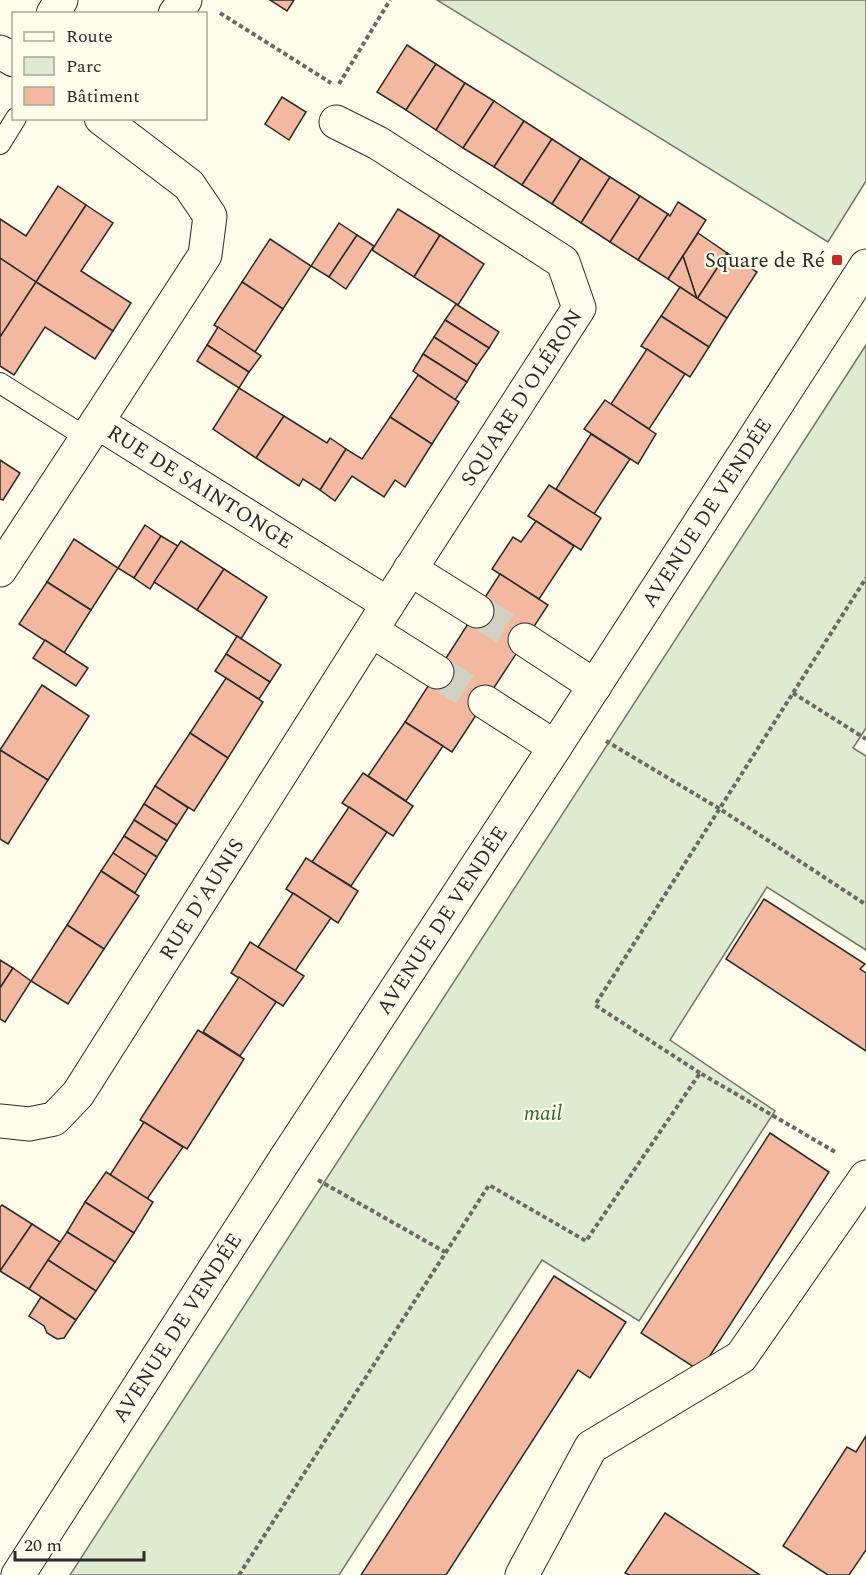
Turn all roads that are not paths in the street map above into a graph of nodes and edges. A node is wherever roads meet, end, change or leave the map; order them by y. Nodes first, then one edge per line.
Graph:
1 (15, 120) edge
2 (104, 120) edge
3 (336, 122) dead end
4 (0, 144) edge
5 (866, 266) edge
6 (0, 383) edge
7 (92, 430) junction
8 (410, 569) junction
9 (0, 570) edge
10 (477, 611) tunnel mouth
11 (380, 617) junction
12 (525, 640) tunnel mouth
13 (437, 672) tunnel mouth
14 (595, 686) junction
15 (485, 702) tunnel mouth
16 (564, 734) junction
17 (0, 1121) edge
18 (856, 1168) edge
19 (18, 1575) edge
20 (522, 1575) edge

1 - 4 lane
2 - 7 street, RUE DE SAINTONGE
3 - 8 street, SQUARE D'OLÉRON
5 - 14 street, AVENUE DE VENDÉE
6 - 7 lane
7 - 9 street
7 - 11 street, RUE DE SAINTONGE
8 - 10 street
8 - 11 street, SQUARE D'OLÉRON
11 - 13 street, RUE DE SAINTONGE
11 - 17 street, RUE D'AUNIS
12 - 14 street
14 - 16 street, AVENUE DE VENDÉE
15 - 16 street
16 - 19 street, AVENUE DE VENDÉE
18 - 20 street

